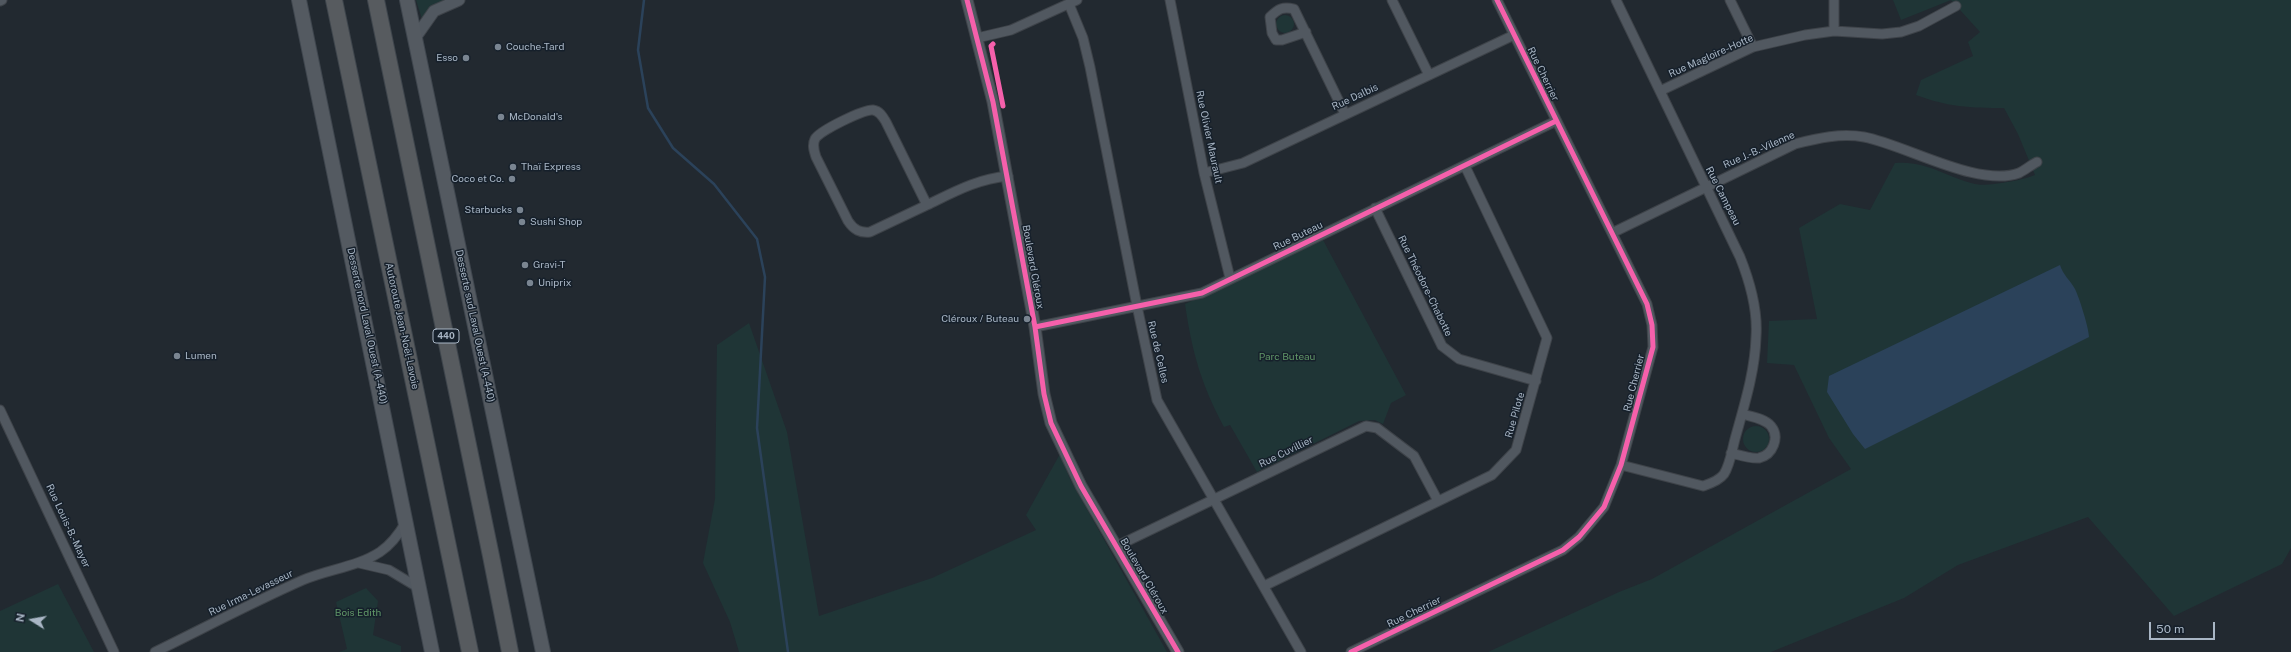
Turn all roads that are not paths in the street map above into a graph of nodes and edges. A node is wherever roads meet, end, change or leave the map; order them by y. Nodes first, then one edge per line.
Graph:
1 (300, 0) edge
2 (334, 0) edge
3 (376, 0) edge
4 (407, 0) edge
5 (459, 0) edge
6 (967, 0) edge
7 (1170, 0) edge
8 (1392, 0) edge
9 (1497, 0) edge
10 (1616, 0) edge
11 (1730, 0) edge
12 (1834, 0) edge
13 (1073, 2) edge
14 (1956, 6) dead end
15 (1834, 31) junction
16 (1306, 32) dead end
17 (1514, 35) junction
18 (415, 38) junction
19 (977, 38) junction
20 (1753, 47) junction
21 (1429, 75) junction
22 (1660, 91) junction
23 (1345, 114) junction
24 (1556, 121) junction
25 (2037, 162) dead end
26 (1465, 166) junction
27 (1204, 173) junction
28 (1008, 176) junction
29 (1705, 186) junction
30 (927, 205) junction
31 (1375, 208) junction
32 (1612, 232) junction
33 (1230, 278) junction
34 (1136, 306) junction
35 (1035, 327) junction
36 (1536, 381) junction
37 (0, 410) edge
38 (1742, 414) junction
39 (1731, 453) junction
40 (1622, 465) junction
41 (1213, 500) junction
42 (1438, 501) junction
43 (406, 522) junction
44 (1117, 546) junction
45 (492, 556) junction
46 (359, 563) junction
47 (1264, 586) junction
48 (419, 588) junction
49 (114, 652) edge
50 (155, 652) edge
51 (432, 652) edge
52 (470, 652) edge
53 (510, 652) edge
54 (517, 652) edge
55 (543, 652) edge
56 (1178, 652) edge
57 (1301, 652) edge
58 (1351, 652) edge

1 - 43 main road, Desserte nord Laval Ouest (A-440)
2 - 52 highway, Autoroute Jean-Noël-Lavoie
3 - 45 highway, 440
4 - 18 main road, Desserte sud Laval Ouest (A-440)
5 - 18 street
6 - 19 street, Boulevard Cléroux
7 - 27 street, Rue Olivier Maurault
8 - 21 street
9 - 17 street, Rue Cherrier
10 - 22 street, Rue Campeau
11 - 20 street
12 - 15 street
13 - 19 street
13 - 34 street, Rue de Celles
14 - 15 street, Rue Magloire-Hotte
15 - 20 street, Rue Magloire-Hotte
16 - 23 street
17 - 21 street, Rue Dalbis
17 - 24 street, Rue Cherrier
18 - 55 main road, Desserte sud Laval Ouest (A-440)
19 - 28 street, Boulevard Cléroux
20 - 22 street, Rue Magloire-Hotte
21 - 23 street, Rue Dalbis
22 - 29 street, Rue Campeau
23 - 27 street, Rue Dalbis
24 - 26 street, Rue Buteau
24 - 32 street, Rue Cherrier
25 - 29 street, Rue J.-B.-Vilenne
26 - 31 street, Rue Buteau
26 - 36 street, Rue Pilote
27 - 33 street, Rue Olivier Maurault
28 - 30 street
28 - 35 street, Boulevard Cléroux
29 - 32 street, Rue J.-B.-Vilenne
29 - 38 street, Rue Campeau
30 - 30 street
31 - 33 street, Rue Buteau
31 - 36 street, Rue Théodore-Chabotte
32 - 40 street, Rue Cherrier
33 - 34 street, Rue Buteau
34 - 35 street, Rue Buteau
34 - 41 street, Rue de Celles
35 - 44 street, Boulevard Cléroux
36 - 42 street, Rue Pilote
37 - 49 street, Rue Louis-B.-Mayer
38 - 39 street, Rue Campeau
38 - 39 street
39 - 40 street, Rue Campeau
40 - 58 street, Rue Cherrier
41 - 42 street, Rue Cuvillier
41 - 44 street, Rue Cuvillier
41 - 47 street, Rue de Celles
42 - 47 street, Rue Pilote
43 - 46 street, Rue Irma-Levasseur
43 - 48 main road, Desserte nord Laval Ouest (A-440)
44 - 56 street, Boulevard Cléroux
45 - 53 highway, 440
45 - 54 highway
46 - 48 street, Rue Irma-Levasseur
46 - 50 street, Rue Irma-Levasseur
47 - 57 street, Rue de Celles
48 - 51 main road, Desserte nord Laval Ouest (A-440)

